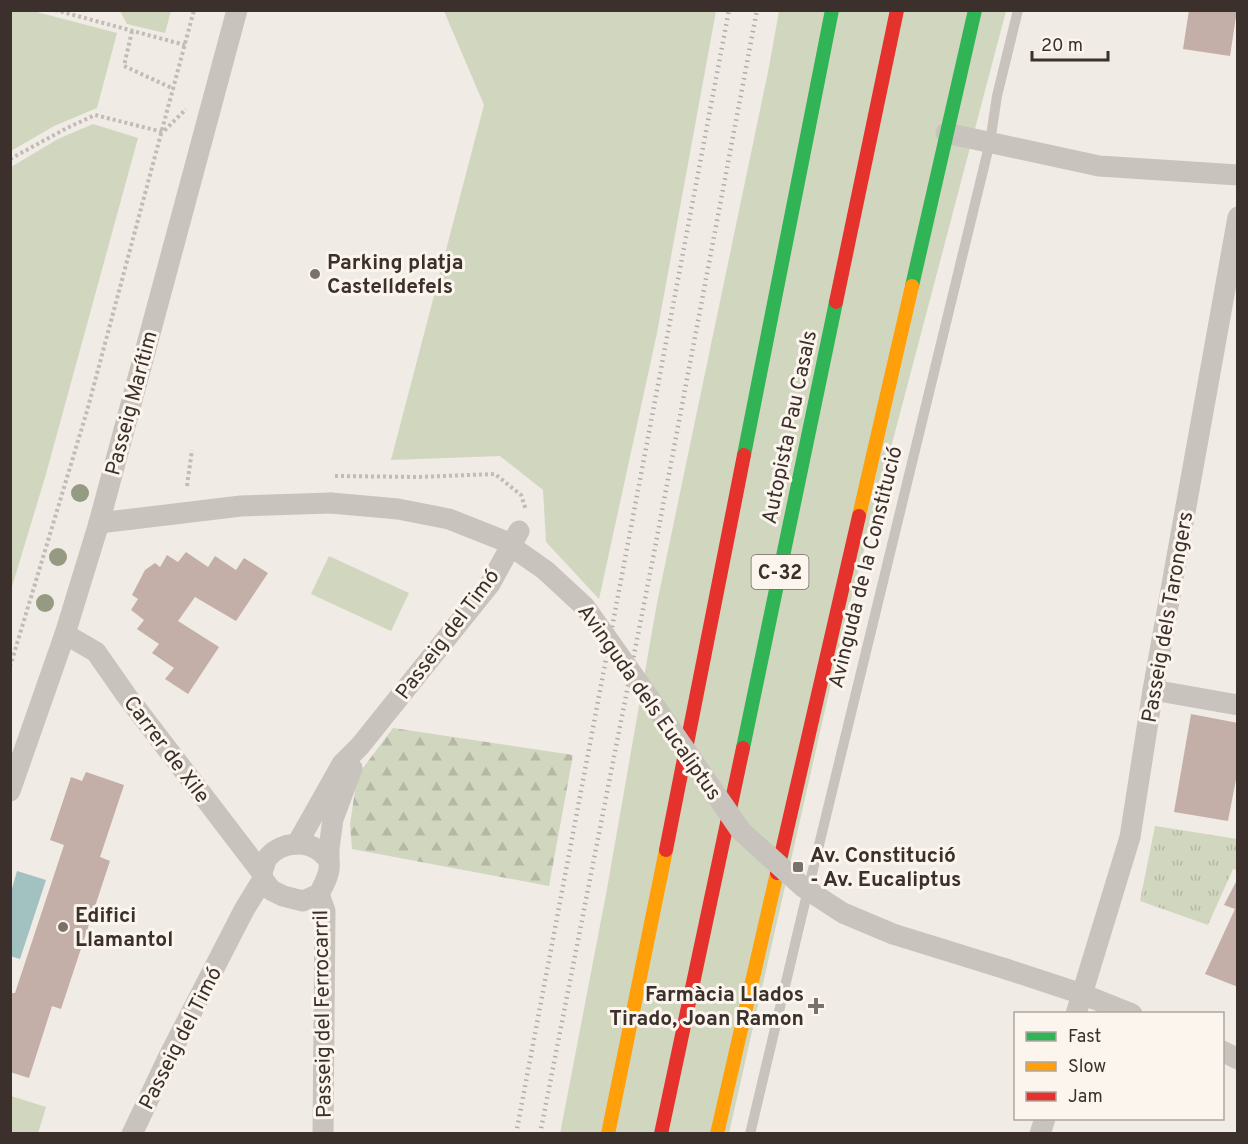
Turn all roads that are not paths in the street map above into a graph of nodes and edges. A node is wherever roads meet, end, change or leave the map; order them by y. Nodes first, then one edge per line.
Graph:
1 (237, 10) edge
2 (831, 10) edge
3 (897, 10) edge
4 (975, 10) edge
5 (1018, 10) edge
6 (946, 133) junction
7 (990, 142) junction
8 (1238, 175) edge
9 (1238, 217) edge
10 (99, 523) junction
11 (519, 531) road end
12 (65, 634) junction
13 (1153, 690) junction
14 (1238, 705) edge
15 (360, 747) junction
16 (10, 791) edge
17 (297, 844) junction
18 (329, 862) junction
19 (262, 876) junction
20 (319, 894) junction
21 (1079, 1004) edge
22 (1121, 1012) edge
23 (1224, 1052) edge
24 (1238, 1059) edge
25 (132, 1134) edge
26 (323, 1134) edge
27 (608, 1134) edge
28 (661, 1134) edge
29 (717, 1134) edge
30 (750, 1134) edge

1 - 10 street, Passeig Marítim
2 - 27 main road, Autopista Pau Casals / C-32
3 - 28 main road, Autopista Pau Casals / C-32
4 - 6 main road, Avinguda de la Constitució
5 - 7 lane, Avinguda de la Constitució
6 - 7 street
6 - 29 main road, Avinguda de la Constitució
7 - 8 street
7 - 30 lane, Avinguda de la Constitució
9 - 13 street, Passeig dels Tarongers
10 - 12 street, Passeig Marítim
10 - 21 street, Avinguda dels Eucaliptus, bridge
11 - 15 street, Passeig del Timó
12 - 16 street, Passeig Marítim
12 - 19 street, Carrer de Xile
13 - 14 street
13 - 21 street, Passeig dels Tarongers
15 - 17 street, Passeig del Timó
15 - 18 street, Passeig del Timó
17 - 18 street
17 - 19 street
18 - 20 street
19 - 20 street
19 - 25 street, Passeig del Timó
20 - 26 street, Passeig del Ferrocarril
21 - 22 street, Avinguda dels Eucaliptus
23 - 24 street

